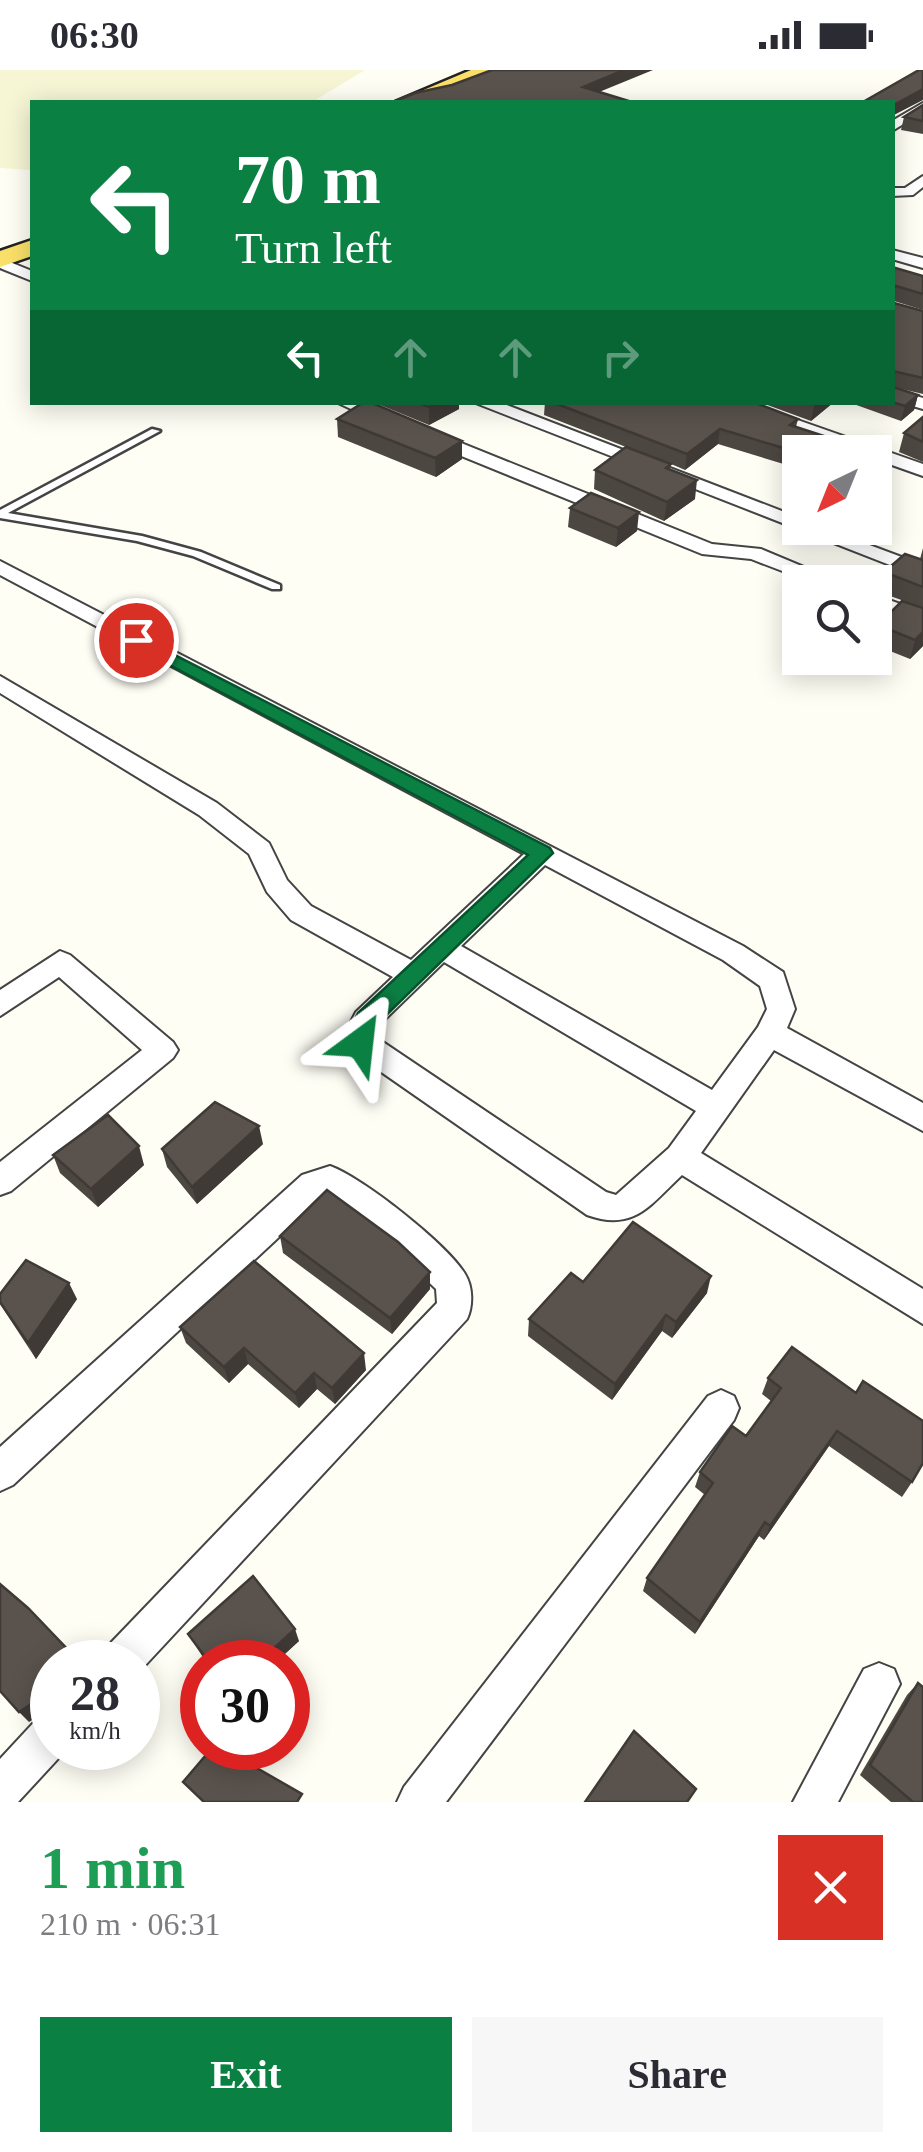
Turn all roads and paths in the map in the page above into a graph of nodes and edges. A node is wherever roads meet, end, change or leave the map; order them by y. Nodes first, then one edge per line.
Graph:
1 (489, 70) edge
2 (410, 100) edge
3 (923, 107) edge
4 (895, 125) edge
5 (923, 180) edge
6 (895, 192) edge
7 (30, 248) edge
8 (895, 255) edge
9 (0, 261) edge
10 (923, 263) edge
11 (30, 275) edge
12 (895, 395) edge
13 (923, 404) edge
14 (352, 405) edge
15 (490, 405) edge
16 (736, 405) edge
17 (155, 432) dead end
18 (822, 435) edge
19 (892, 459) edge
20 (923, 470) edge
21 (0, 514) edge
22 (782, 518) edge
23 (852, 545) edge
24 (785, 565) edge
25 (0, 566) edge
26 (923, 572) edge
27 (276, 588) dead end
28 (892, 608) edge
29 (921, 619) edge
30 (0, 683) edge
31 (542, 853) junction
32 (442, 948) junction
33 (414, 975) junction
34 (0, 1004) edge
35 (770, 1033) junction
36 (717, 1108) junction
37 (923, 1118) edge
38 (680, 1157) junction
39 (0, 1181) edge
40 (923, 1308) edge
41 (721, 1408) dead end
42 (0, 1472) edge
43 (141, 1640) edge
44 (879, 1684) dead end
45 (30, 1758) edge
46 (0, 1790) edge
47 (419, 1802) edge
48 (815, 1802) edge

1 - 2 main road
3 - 4 street
5 - 6 street
7 - 9 main road
8 - 10 street
9 - 11 street
12 - 13 street
14 - 24 street
15 - 22 street
16 - 18 street
17 - 21 lane
19 - 20 street
21 - 27 lane
23 - 26 street
25 - 31 street
28 - 29 street
30 - 33 street
31 - 32 street
31 - 35 street
32 - 33 street
32 - 36 street
33 - 38 street
34 - 39 street
35 - 36 street
35 - 37 street
36 - 38 street
38 - 40 street
41 - 47 street
42 - 43 street
44 - 48 street
45 - 46 street

